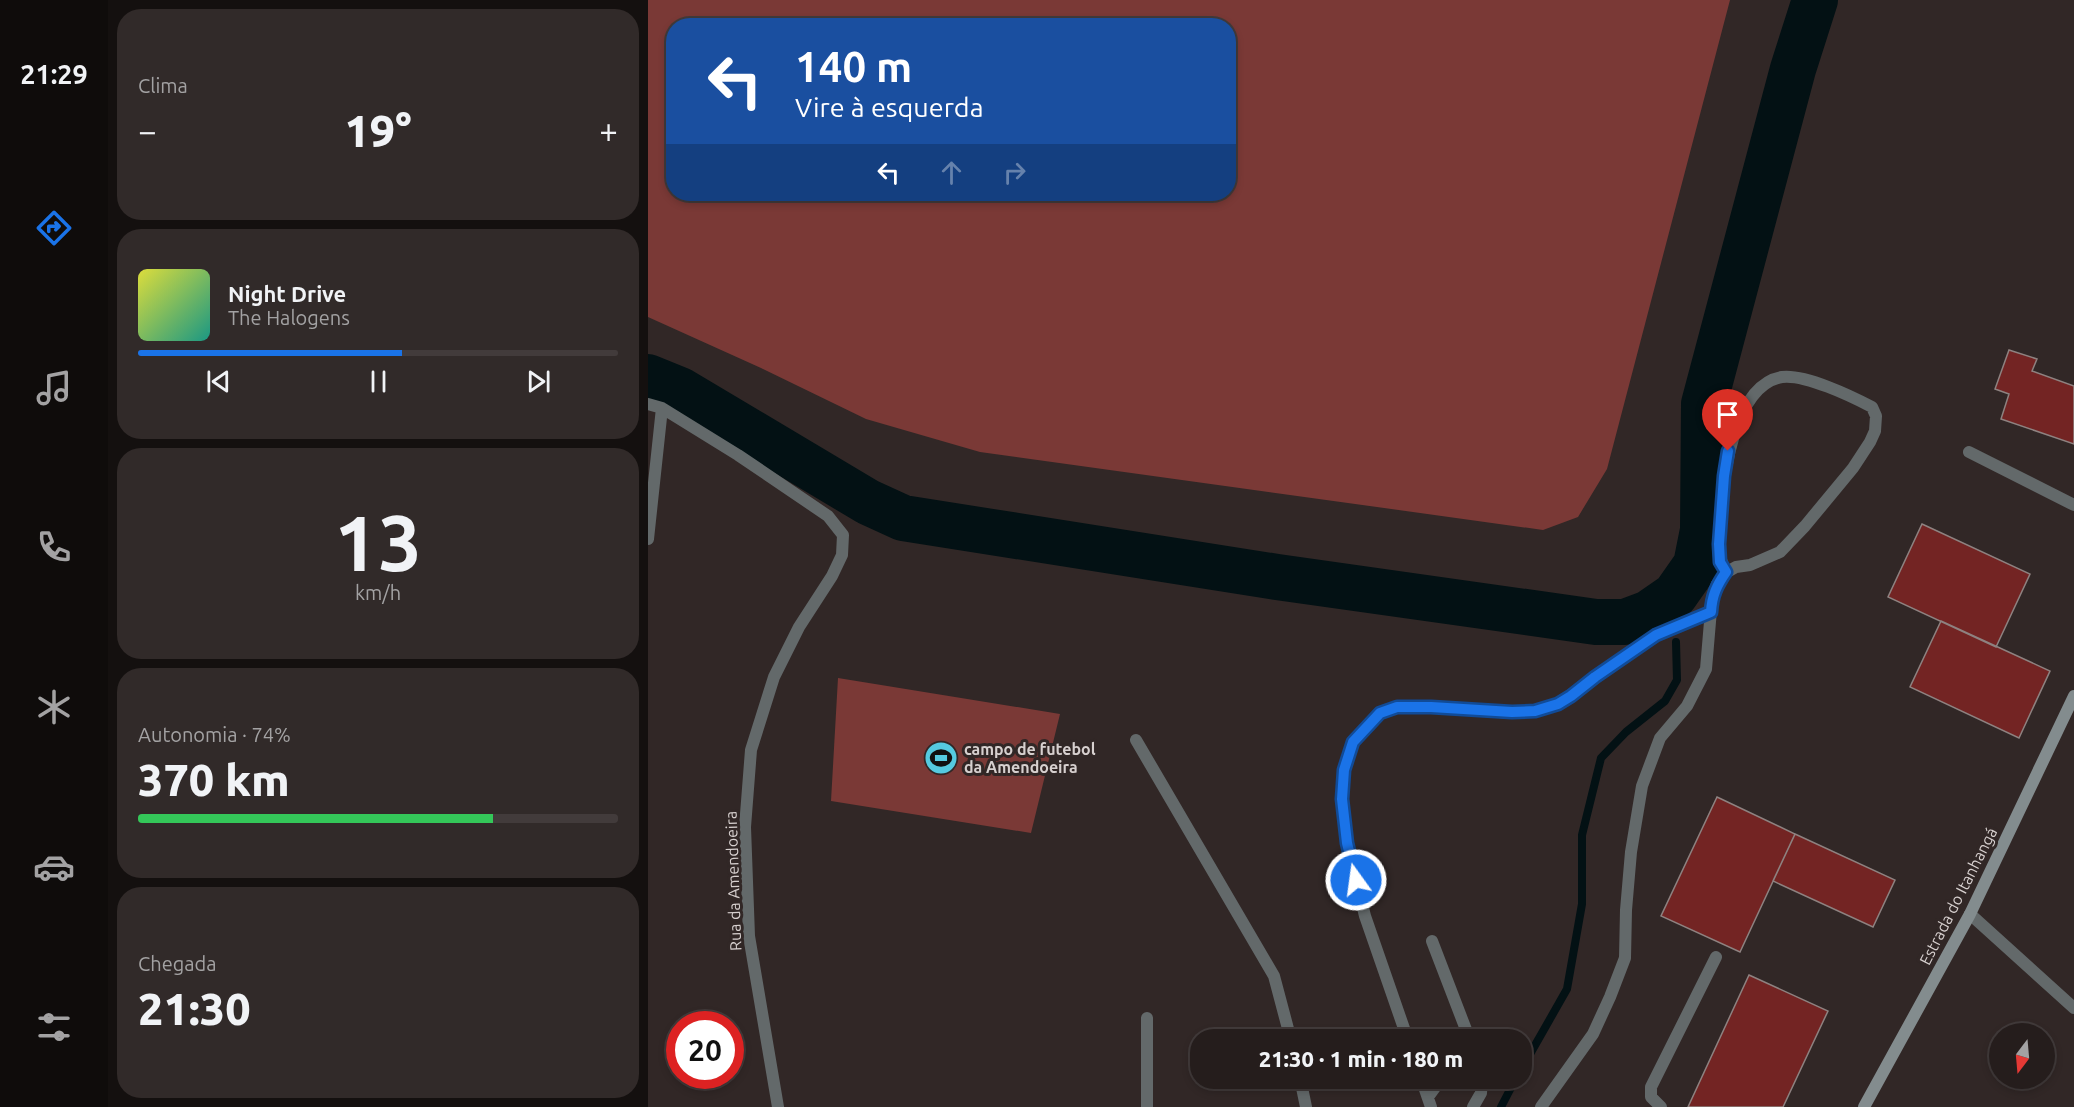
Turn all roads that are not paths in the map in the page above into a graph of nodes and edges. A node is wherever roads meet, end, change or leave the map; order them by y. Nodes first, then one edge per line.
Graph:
1 (648, 404) edge
2 (662, 408) junction
3 (1970, 452) dead end
4 (2074, 505) edge
5 (648, 539) edge
6 (1726, 572) junction
7 (1711, 612) junction
8 (2074, 696) edge
9 (1136, 740) dead end
10 (1970, 914) junction
11 (1432, 941) dead end
12 (1716, 957) dead end
13 (2074, 1008) edge
14 (1147, 1018) dead end
15 (1288, 1029) edge
16 (1404, 1029) edge
17 (1466, 1029) edge
18 (1302, 1089) edge
19 (1480, 1089) edge
20 (778, 1107) edge
21 (1147, 1107) edge
22 (1306, 1107) edge
23 (1473, 1107) edge
24 (1541, 1107) edge
25 (1661, 1107) edge
26 (1864, 1107) edge

1 - 2 street
2 - 5 street
2 - 20 street, Rua da Amendoeira
3 - 4 street
6 - 6 street
6 - 7 street
7 - 16 street
7 - 24 street
8 - 10 main road, Estrada do Itanhangá
9 - 15 street
10 - 13 street
10 - 26 main road, Estrada do Itanhangá
11 - 17 street
12 - 25 street
14 - 21 street
18 - 22 street
19 - 23 street

